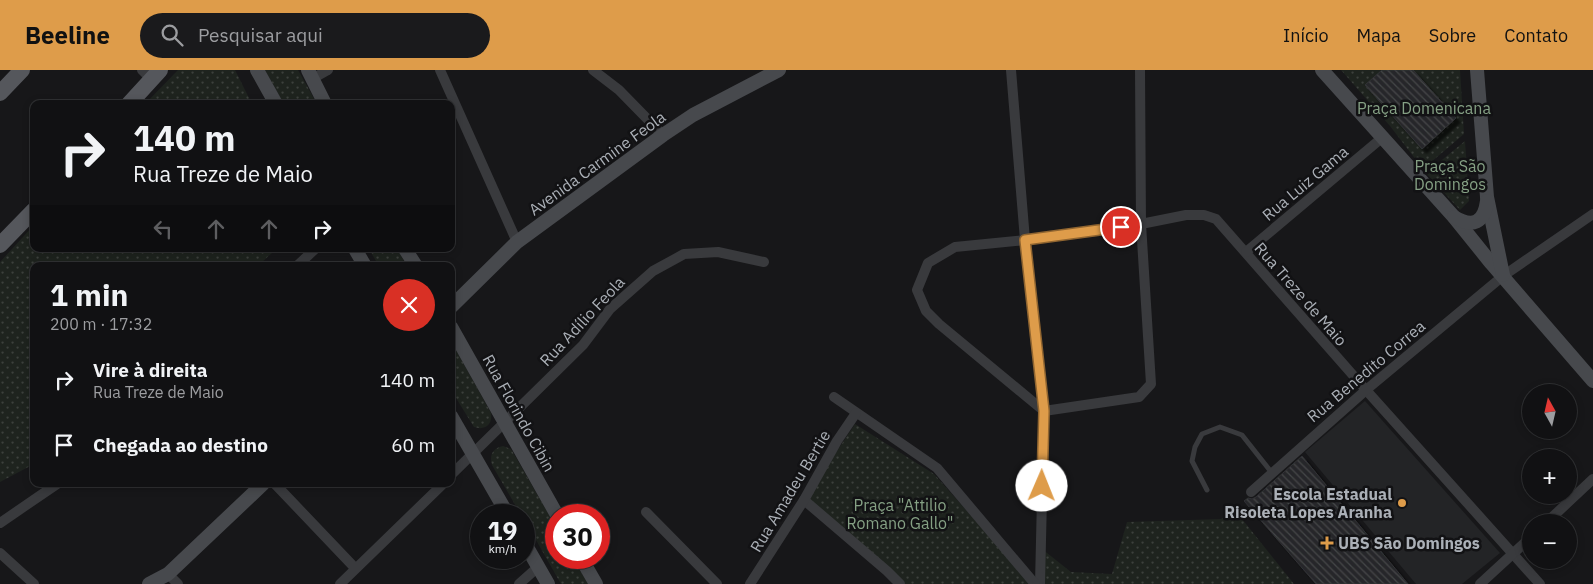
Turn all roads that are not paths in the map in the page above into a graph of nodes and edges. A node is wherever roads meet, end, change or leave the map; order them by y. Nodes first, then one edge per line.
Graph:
1 (22, 70) edge
2 (257, 70) edge
3 (328, 70) edge
4 (440, 70) edge
5 (593, 70) edge
6 (779, 70) edge
7 (1010, 70) edge
8 (1140, 70) edge
9 (1322, 70) edge
10 (1477, 70) edge
11 (151, 73) edge
12 (310, 74) edge
13 (0, 93) edge
14 (132, 100) edge
15 (274, 100) edge
16 (323, 100) edge
17 (453, 100) edge
18 (455, 104) edge
19 (663, 134) junction
20 (1383, 138) junction
21 (1487, 197) junction
22 (30, 214) edge
23 (1593, 214) edge
24 (1454, 217) junction
25 (1141, 224) junction
26 (1025, 240) junction
27 (516, 242) junction
28 (0, 246) edge
29 (312, 252) edge
30 (1246, 252) junction
31 (301, 262) edge
32 (764, 262) dead end
33 (1503, 276) junction
34 (455, 303) edge
35 (455, 334) edge
36 (1593, 382) edge
37 (1366, 390) junction
38 (834, 397) dead end
39 (1044, 411) junction
40 (856, 414) junction
41 (455, 423) edge
42 (505, 423) junction
43 (474, 454) junction
44 (455, 472) edge
45 (1272, 473) junction
46 (1593, 479) edge
47 (53, 487) edge
48 (260, 487) edge
49 (278, 487) edge
50 (440, 487) edge
51 (1207, 490) dead end
52 (1251, 492) dead end
53 (804, 500) junction
54 (502, 504) edge
55 (551, 504) edge
56 (646, 512) dead end
57 (1556, 514) edge
58 (0, 523) edge
59 (1522, 546) edge
60 (0, 553) edge
61 (1513, 554) junction
62 (535, 562) edge
63 (538, 567) junction
64 (355, 568) junction
65 (587, 569) edge
66 (168, 574) junction
67 (34, 584) edge
68 (149, 584) edge
69 (178, 584) edge
70 (340, 584) edge
71 (519, 584) edge
72 (548, 584) edge
73 (596, 584) edge
74 (717, 584) edge
75 (750, 584) edge
76 (900, 584) edge
77 (1036, 584) edge
78 (1040, 584) edge
79 (1480, 584) edge
80 (1540, 584) edge

1 - 13 main road
2 - 15 main road
3 - 12 street
4 - 17 street
5 - 19 street
6 - 19 main road, Avenida Carmine Feola
7 - 26 street
8 - 25 street
9 - 20 main road
10 - 21 main road
11 - 14 main road
12 - 16 main road
18 - 27 street
19 - 27 main road, Avenida Carmine Feola
20 - 24 main road
20 - 30 street, Rua Luiz Gama
21 - 24 main road
21 - 33 main road
22 - 28 main road
23 - 33 street, Rua Benedito Correa
24 - 33 main road
25 - 26 street, Rua Treze de Maio
25 - 30 street, Rua Treze de Maio
25 - 39 street
26 - 39 street
26 - 39 street, Rua Treze de Maio
27 - 34 main road, Avenida Carmine Feola
29 - 31 street
30 - 37 street, Rua Treze de Maio
32 - 42 street, Rua Adílio Feola
33 - 36 main road
33 - 37 street, Rua Benedito Correa
35 - 42 main road, Rua Florindo Cibin
37 - 45 street, Rua Benedito Correa
37 - 61 street, Rua Treze de Maio
38 - 40 street
39 - 78 street
40 - 53 street, Rua Amadeu Bertie
40 - 77 street
41 - 43 main road
42 - 43 street, Rua Adílio Feola
42 - 55 main road, Rua Florindo Cibin
43 - 44 street, Rua Adílio Feola
43 - 54 main road
45 - 51 lane
45 - 52 street, Rua Benedito Correa
46 - 57 street
47 - 58 street
48 - 66 main road
49 - 64 street
50 - 64 street
53 - 75 street, Rua Amadeu Bertie
53 - 76 street
56 - 74 street
59 - 61 street
60 - 67 street
61 - 79 street
61 - 80 street, Rua Treze de Maio
62 - 63 main road
63 - 71 street
63 - 72 main road
64 - 70 street
65 - 73 main road
66 - 68 main road
66 - 69 street

